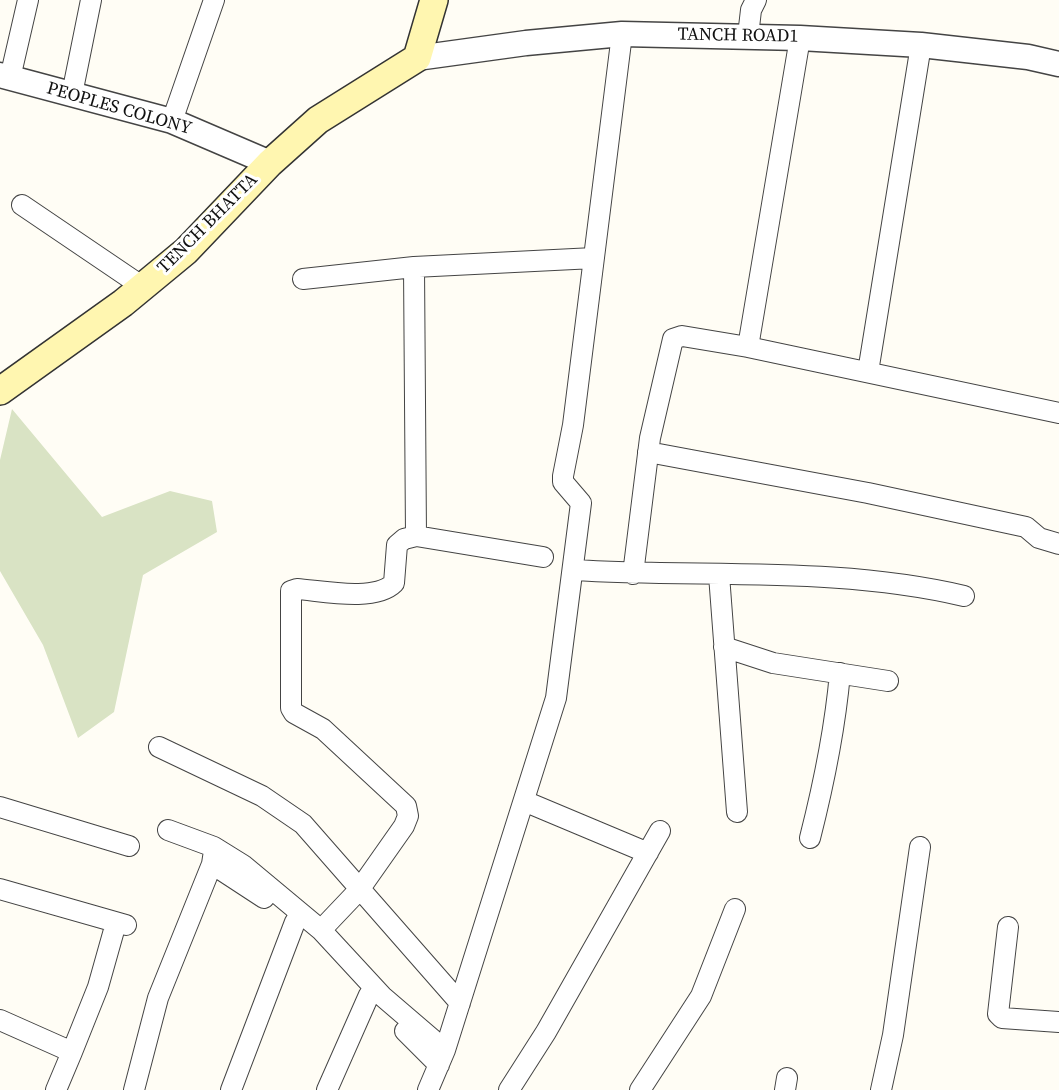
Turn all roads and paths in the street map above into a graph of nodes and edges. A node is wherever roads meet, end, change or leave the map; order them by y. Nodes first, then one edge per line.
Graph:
1 (28, 0) edge
2 (91, 0) edge
3 (214, 0) edge
4 (434, 0) edge
5 (756, 0) edge
6 (622, 34) junction
7 (748, 36) junction
8 (800, 38) junction
9 (921, 45) junction
10 (417, 58) junction
11 (1059, 64) edge
12 (5, 76) edge
13 (72, 94) junction
14 (172, 121) junction
15 (270, 163) junction
16 (22, 205) dead end
17 (594, 258) junction
18 (414, 267) junction
19 (303, 279) dead end
20 (143, 287) junction
21 (748, 347) junction
22 (868, 372) junction
23 (0, 391) edge
24 (1059, 413) edge
25 (648, 452) junction
26 (416, 536) junction
27 (1059, 544) edge
28 (543, 557) dead end
29 (573, 570) junction
30 (633, 574) junction
31 (719, 575) junction
32 (964, 596) dead end
33 (724, 647) junction
34 (840, 673) junction
35 (888, 681) dead end
36 (159, 747) dead end
37 (524, 801) junction
38 (0, 807) edge
39 (737, 812) dead end
40 (168, 830) dead end
41 (660, 831) dead end
42 (810, 838) dead end
43 (129, 846) dead end
44 (920, 847) dead end
45 (648, 853) junction
46 (213, 856) junction
47 (0, 889) edge
48 (359, 890) junction
49 (735, 909) dead end
50 (295, 922) junction
51 (1008, 927) dead end
52 (321, 930) junction
53 (369, 995) junction
54 (460, 1003) junction
55 (0, 1020) edge
56 (1059, 1022) edge
57 (72, 1052) junction
58 (442, 1057) junction
59 (56, 1090) edge
60 (134, 1090) edge
61 (231, 1090) edge
62 (327, 1090) edge
63 (428, 1090) edge
64 (509, 1090) edge
65 (640, 1090) edge
66 (881, 1090) edge

1 - 12 street
2 - 13 street
3 - 14 street
4 - 10 main road
5 - 7 street
6 - 7 street, TANCH ROAD1
6 - 10 street, TANCH ROAD1
6 - 17 street
7 - 8 street, TANCH ROAD1
8 - 9 street, TANCH ROAD1
8 - 21 street
9 - 11 street, TANCH ROAD1
9 - 22 street
10 - 15 main road, TENCH BHATTA
12 - 13 street, PEOPLES COLONY
13 - 14 street, PEOPLES COLONY
14 - 15 street, PEOPLES COLONY
15 - 20 main road, TENCH BHATTA
16 - 20 street
17 - 18 street
17 - 29 street
18 - 19 street
18 - 26 street
20 - 23 main road, TENCH BHATTA
21 - 22 street
21 - 25 street
22 - 24 street
25 - 27 street
25 - 30 street
26 - 28 street
26 - 48 street
29 - 30 street
29 - 37 street
30 - 31 street
31 - 32 street
31 - 33 street
33 - 34 street
33 - 39 street
34 - 35 street
34 - 42 street
36 - 48 street
37 - 45 street
37 - 54 street
38 - 43 street
40 - 46 street
41 - 45 street
44 - 66 street
45 - 64 street
46 - 50 street
46 - 52 street
46 - 60 street
47 - 57 street
48 - 52 street
48 - 54 street
49 - 65 street
50 - 53 street
50 - 61 street
51 - 56 street
52 - 58 street
53 - 58 street
53 - 62 street
54 - 58 street
55 - 57 street
57 - 59 street
58 - 63 street

